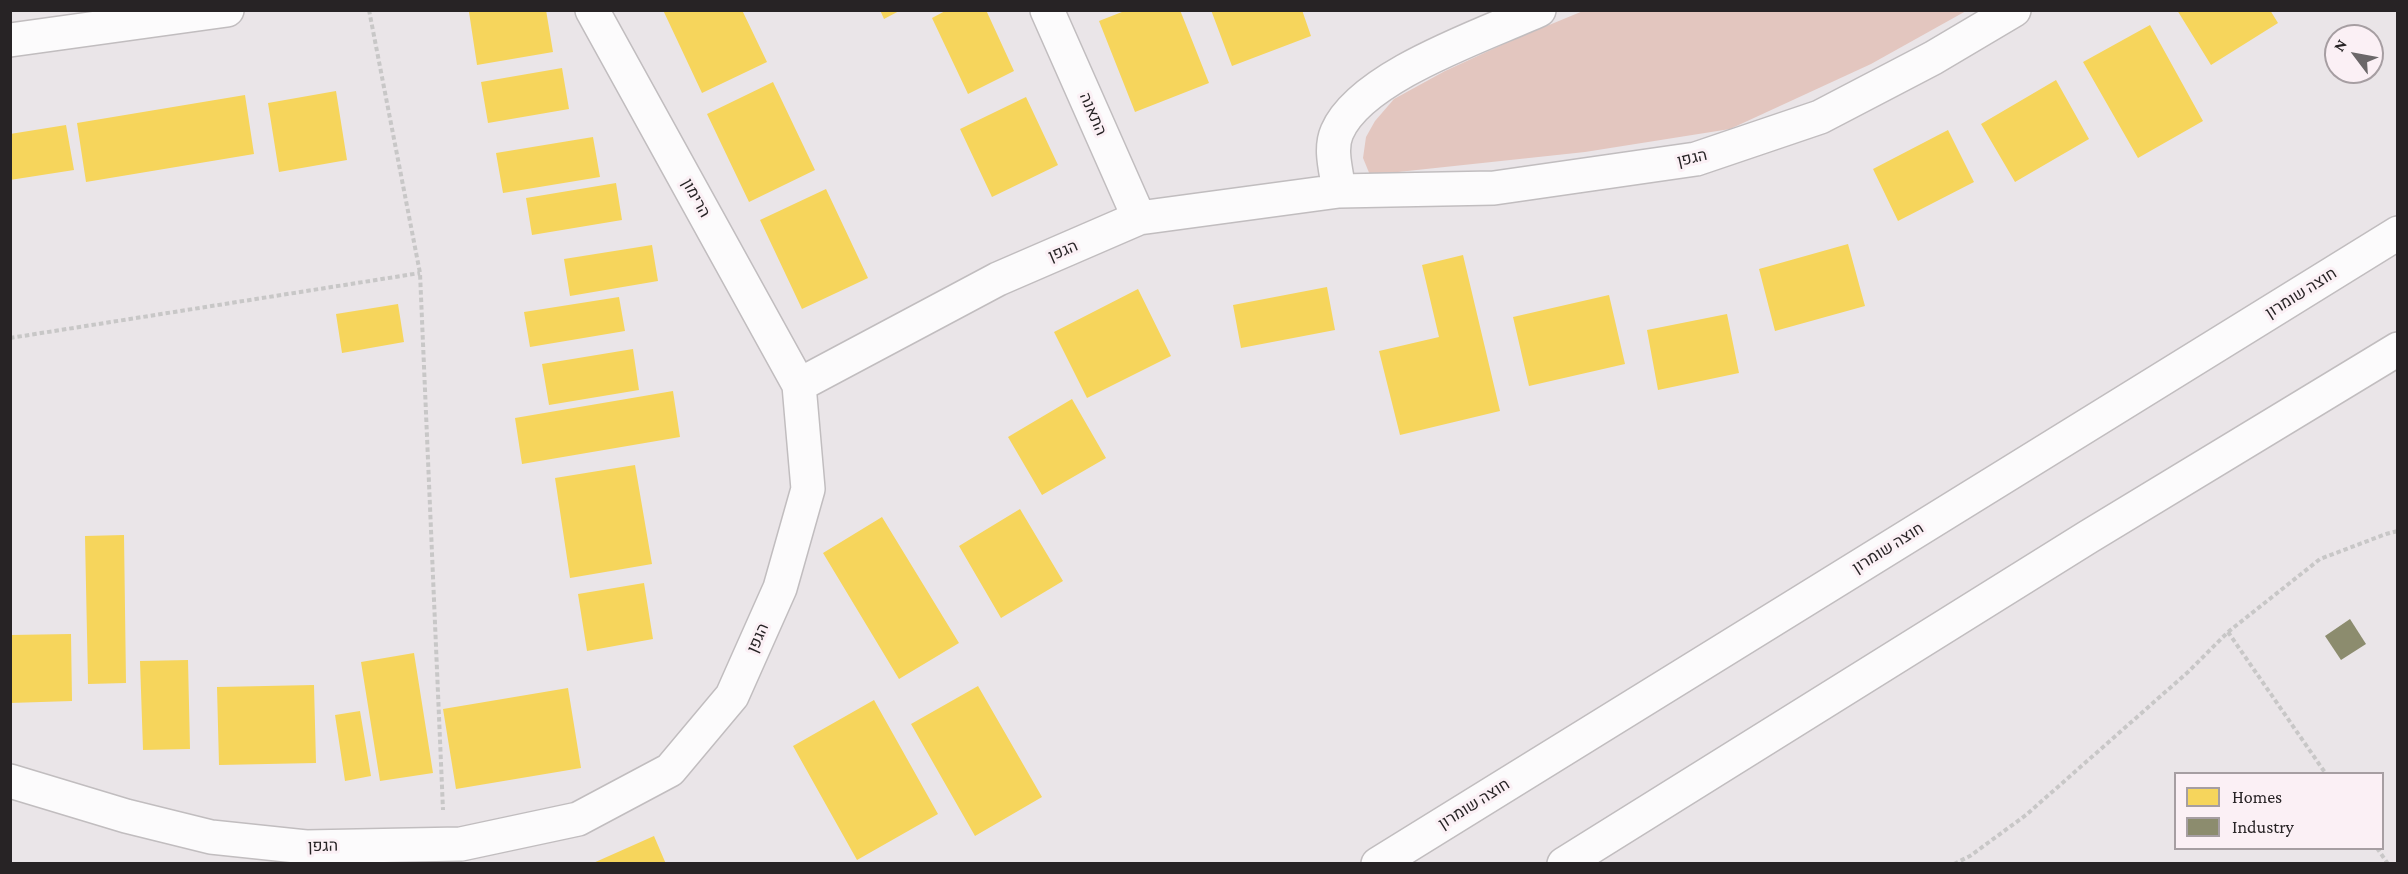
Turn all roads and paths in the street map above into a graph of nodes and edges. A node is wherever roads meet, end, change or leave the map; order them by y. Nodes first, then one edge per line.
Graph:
1 (227, 10) edge
2 (369, 10) edge
3 (592, 10) edge
4 (1047, 10) edge
5 (1539, 10) edge
6 (2014, 10) edge
7 (10, 40) edge
8 (1339, 191) junction
9 (1139, 218) junction
10 (2397, 233) edge
11 (420, 273) junction
12 (10, 338) edge
13 (2397, 349) edge
14 (799, 385) junction
15 (2397, 531) edge
16 (2228, 632) junction
17 (2325, 772) edge
18 (10, 781) edge
19 (445, 844) junction
20 (2378, 850) edge
21 (1377, 864) edge
22 (1564, 864) edge
23 (1954, 864) edge
24 (2388, 864) edge

1 - 7 main road
2 - 11 path
3 - 14 main road, הרימון
4 - 9 main road, התאנה
5 - 8 main road
6 - 8 main road, הגפן
8 - 9 main road, הגפן
9 - 14 main road, הגפן
10 - 21 main road, חוצה שומרון
11 - 12 path
11 - 19 path
13 - 22 main road
14 - 19 main road, הגפן
15 - 16 path
16 - 17 path
16 - 23 path
18 - 19 main road, הגפן
20 - 24 path

